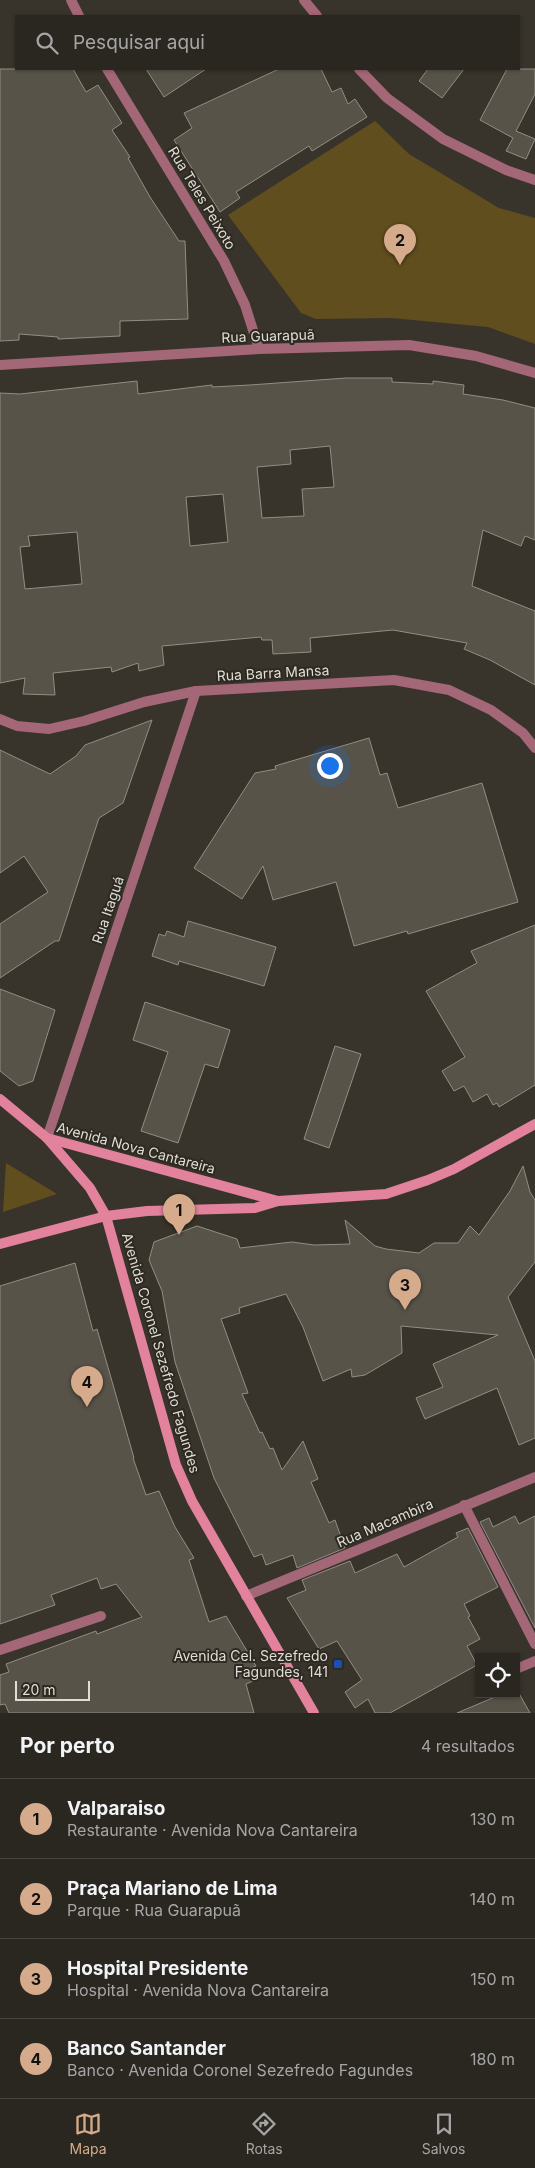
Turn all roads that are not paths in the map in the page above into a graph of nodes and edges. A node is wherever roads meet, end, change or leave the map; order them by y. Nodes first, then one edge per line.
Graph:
1 (71, 0) edge
2 (304, 0) edge
3 (78, 15) edge
4 (316, 15) edge
5 (108, 70) edge
6 (360, 70) edge
7 (535, 180) edge
8 (259, 349) junction
9 (0, 365) edge
10 (535, 373) edge
11 (196, 691) junction
12 (0, 719) edge
13 (535, 748) edge
14 (0, 1100) edge
15 (535, 1124) edge
16 (47, 1138) junction
17 (278, 1201) junction
18 (106, 1216) junction
19 (0, 1244) edge
20 (535, 1477) edge
21 (464, 1505) junction
22 (246, 1596) junction
23 (101, 1616) dead end
24 (535, 1644) edge
25 (0, 1650) edge
26 (535, 1661) edge
27 (520, 1667) edge
28 (314, 1713) edge

1 - 3 street
2 - 4 street
5 - 8 street, Rua Teles Peixoto
6 - 7 street
8 - 9 street, Rua Guarapuã
8 - 10 street, Rua Guarapuã
11 - 12 street, Rua Barra Mansa
11 - 13 street, Rua Barra Mansa
11 - 16 street, Rua Itaguá
14 - 16 main road, Avenida Nova Cantareira
15 - 17 main road, Avenida Nova Cantareira
16 - 17 main road, Avenida Nova Cantareira
16 - 18 main road, Avenida Coronel Sezefredo Fagundes
17 - 18 main road, Avenida Nova Cantareira
18 - 19 main road, Avenida Nova Cantareira
18 - 22 main road, Avenida Coronel Sezefredo Fagundes
20 - 21 street, Rua Macambira
21 - 22 street, Rua Macambira
21 - 24 street
22 - 28 main road, Avenida Coronel Sezefredo Fagundes
23 - 25 street
26 - 27 street

